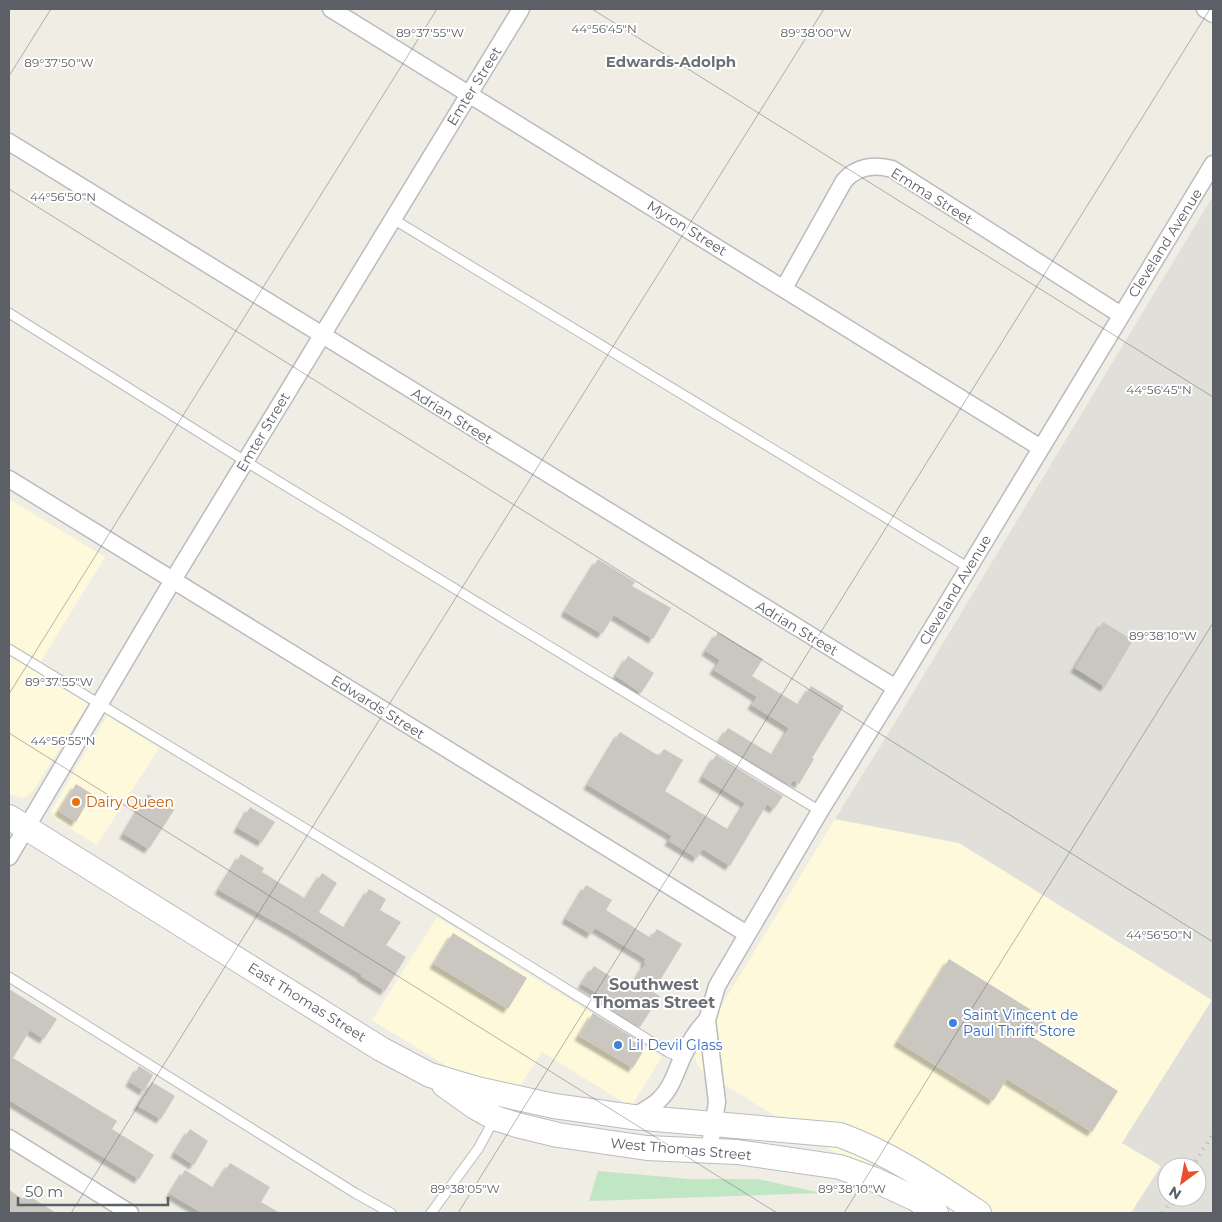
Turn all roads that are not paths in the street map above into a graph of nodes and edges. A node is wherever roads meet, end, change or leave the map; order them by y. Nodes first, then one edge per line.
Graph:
1 (331, 9) edge
2 (521, 9) edge
3 (1205, 9) edge
4 (1213, 14) edge
5 (469, 93) junction
6 (9, 142) edge
7 (1213, 164) edge
8 (393, 219) junction
9 (784, 288) junction
10 (9, 313) edge
11 (1121, 315) junction
12 (322, 335) junction
13 (1042, 448) junction
14 (246, 461) junction
15 (9, 479) edge
16 (969, 568) junction
17 (173, 580) junction
18 (9, 649) edge
19 (896, 688) junction
20 (100, 705) junction
21 (820, 811) junction
22 (18, 823) edge
23 (9, 858) edge
24 (747, 934) junction
25 (9, 977) edge
26 (707, 1020) junction
27 (682, 1058) junction
28 (430, 1075) junction
29 (633, 1117) junction
30 (495, 1118) junction
31 (714, 1123) junction
32 (9, 1138) edge
33 (709, 1152) junction
34 (130, 1213) edge
35 (391, 1213) edge
36 (431, 1213) edge
37 (936, 1213) edge
38 (979, 1213) edge

1 - 5 street, Myron Street
2 - 5 street, Emter Street
3 - 4 street
5 - 8 street, Emter Street
5 - 9 street, Myron Street
6 - 12 street, Adrian Street
7 - 11 street, Cleveland Avenue
8 - 12 street, Emter Street
8 - 16 lane
9 - 11 street, Emma Street
9 - 13 street, Myron Street
10 - 14 lane
11 - 13 street, Cleveland Avenue
12 - 14 street, Emter Street
12 - 19 street, Adrian Street
13 - 16 street, Cleveland Avenue
14 - 17 street, Emter Street
14 - 21 lane
15 - 17 street, Edwards Street
16 - 19 street, Cleveland Avenue
17 - 20 street, Emter Street
17 - 24 street, Edwards Street
18 - 20 lane
19 - 21 street, Cleveland Avenue
20 - 22 street, Emter Street
20 - 27 lane
21 - 24 street, Cleveland Avenue
22 - 23 street, Emter Street
22 - 28 main road, East Thomas Street
24 - 26 street, Cleveland Avenue
25 - 35 lane
26 - 27 street, Cleveland Avenue
26 - 31 street, Cleveland Avenue
27 - 29 street, Cleveland Avenue
28 - 29 main road, East Thomas Street
28 - 30 main road, West Thomas Street
29 - 31 main road, West Thomas Street
30 - 33 main road, West Thomas Street
30 - 36 lane
31 - 33 street, Cleveland Avenue
31 - 38 main road, West Thomas Street
32 - 34 street
33 - 37 main road, West Thomas Street

